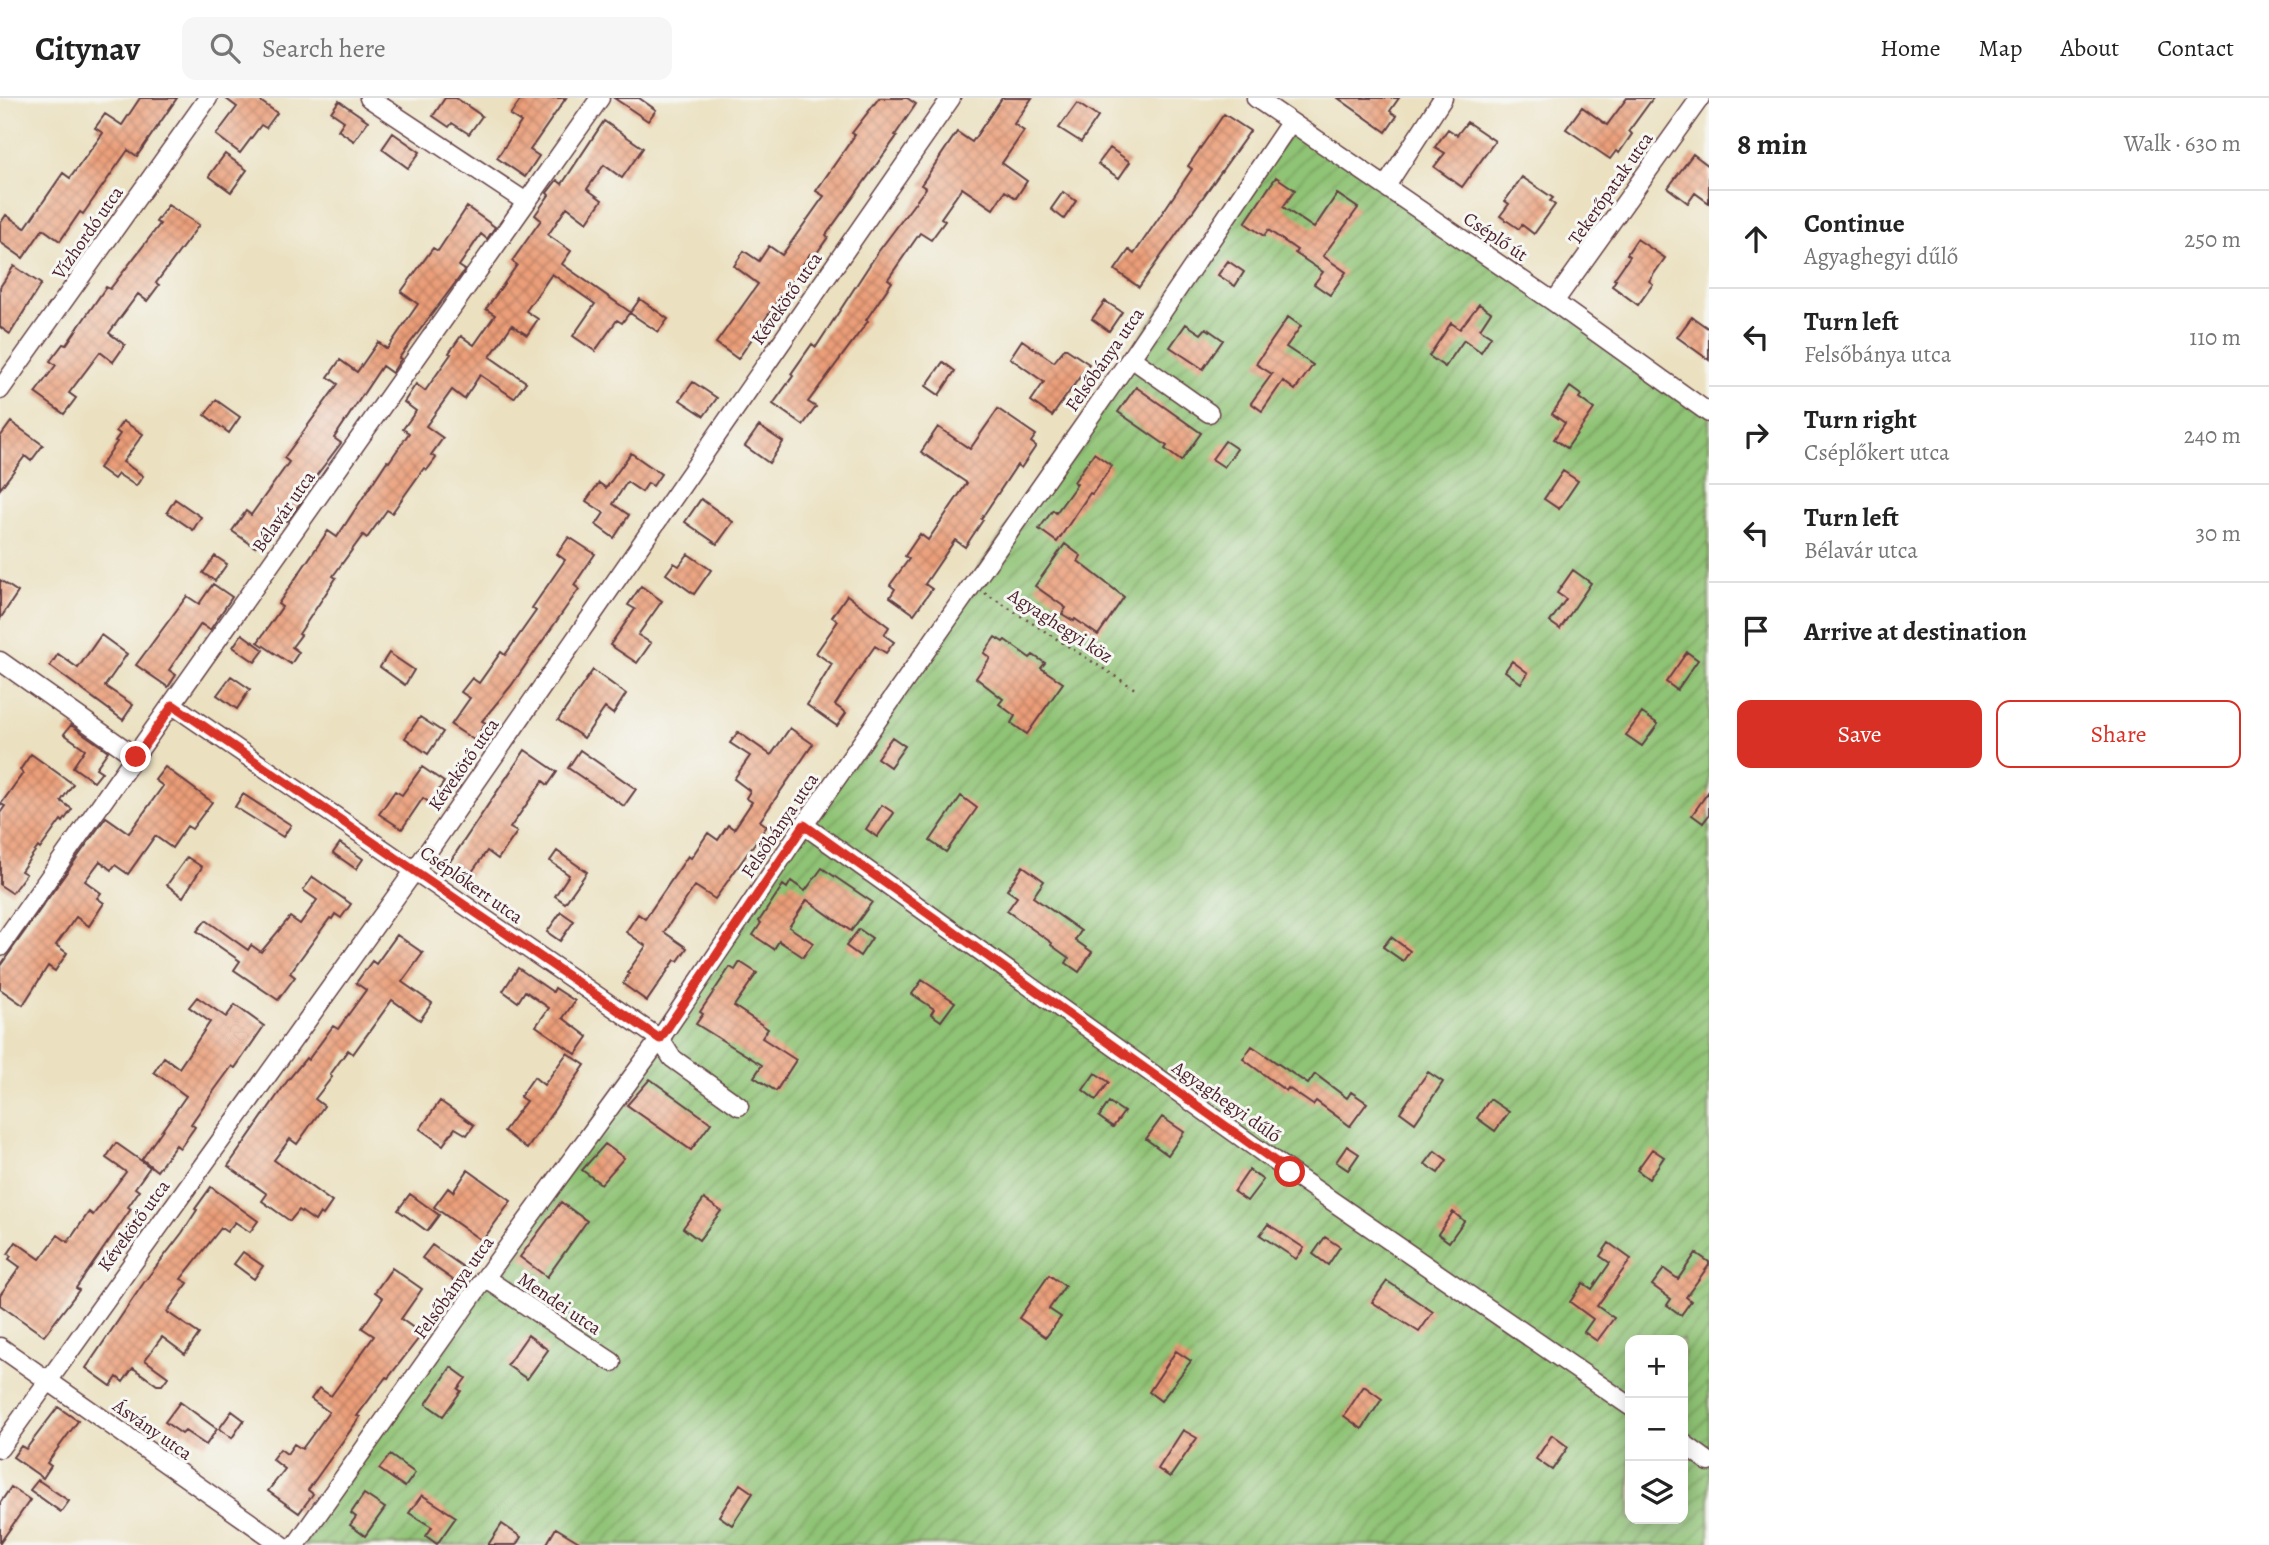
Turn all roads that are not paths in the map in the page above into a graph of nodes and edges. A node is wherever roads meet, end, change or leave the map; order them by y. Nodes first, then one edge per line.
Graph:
1 (208, 98) edge
2 (369, 98) edge
3 (600, 98) edge
4 (951, 98) edge
5 (1256, 98) edge
6 (1443, 98) edge
7 (1700, 98) edge
8 (1290, 123) junction
9 (1386, 186) junction
10 (526, 202) junction
11 (1554, 302) junction
12 (1131, 358) junction
13 (0, 390) edge
14 (1209, 413) dead end
15 (1709, 413) edge
16 (0, 661) edge
17 (173, 705) junction
18 (136, 757) junction
19 (804, 825) junction
20 (415, 870) junction
21 (0, 947) edge
22 (660, 1039) junction
23 (739, 1106) dead end
24 (485, 1278) junction
25 (0, 1348) edge
26 (612, 1362) dead end
27 (47, 1380) junction
28 (1625, 1403) edge
29 (1688, 1447) edge
30 (0, 1448) edge
31 (1709, 1462) edge
32 (282, 1545) edge
33 (296, 1545) edge

1 - 13 street, Vízhordó utca
2 - 10 street
3 - 10 street, Bélavár utca
4 - 20 street, Kévekötő utca
5 - 8 street, Cséplő út
6 - 9 street
7 - 11 street, Tekerőpatak utca
8 - 9 street, Cséplő út
8 - 12 street, Felsőbánya utca
9 - 11 street, Cséplő út
10 - 17 street, Bélavár utca
11 - 15 street, Cséplő út
12 - 14 street
12 - 19 street, Felsőbánya utca
16 - 18 street
17 - 18 street, Bélavár utca
17 - 20 street, Cséplőkert utca
18 - 21 street, Bélavár utca
19 - 22 street, Felsőbánya utca
19 - 28 street, Agyaghegyi dűlő
20 - 22 street, Cséplőkert utca
20 - 27 street, Kévekötő utca
22 - 23 street, Cséplőkert utca
22 - 24 street, Felsőbánya utca
24 - 26 street, Mendei utca
24 - 33 street, Felsőbánya utca
25 - 27 street, Ásvány utca
27 - 30 street, Kévekötő utca
27 - 32 street, Ásvány utca
29 - 31 street

